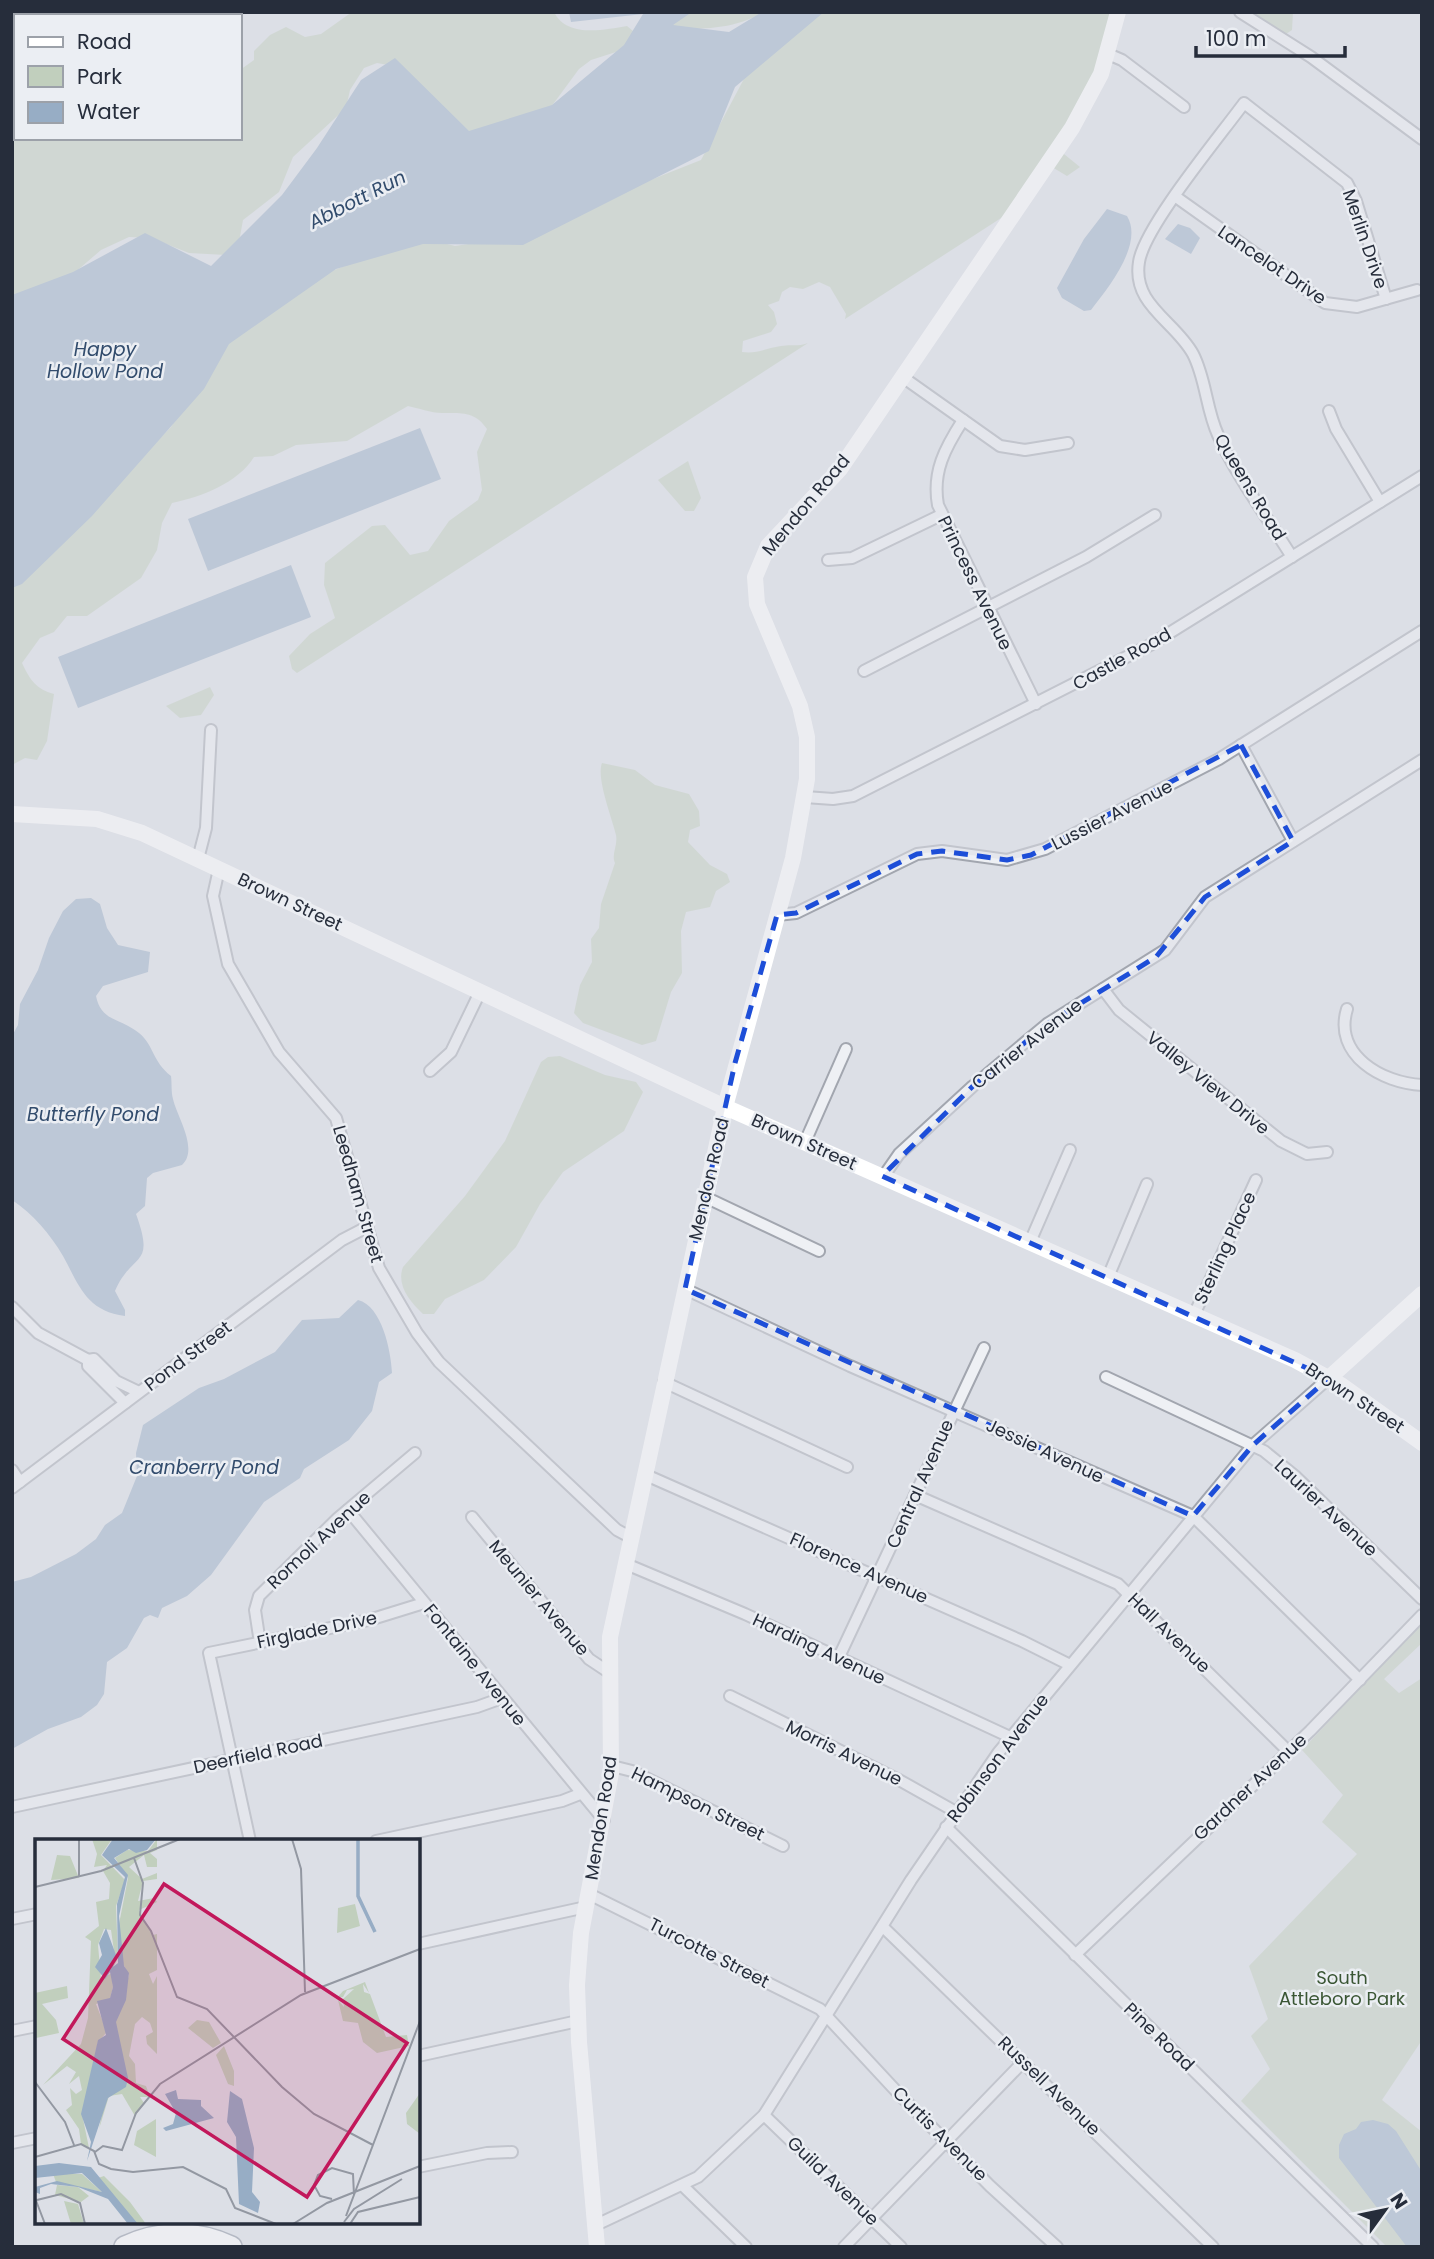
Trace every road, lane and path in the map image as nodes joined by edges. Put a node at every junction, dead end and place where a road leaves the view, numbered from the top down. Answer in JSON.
{"nodes":[{"id":1,"x":1118,"y":12,"type":"edge"},
{"id":2,"x":1240,"y":12,"type":"edge"},
{"id":3,"x":1108,"y":54,"type":"junction"},
{"id":4,"x":1184,"y":107,"type":"dead end"},
{"id":5,"x":1422,"y":139,"type":"edge"},
{"id":6,"x":1176,"y":197,"type":"junction"},
{"id":7,"x":1417,"y":290,"type":"dead end"},
{"id":8,"x":1386,"y":299,"type":"junction"},
{"id":9,"x":904,"y":377,"type":"junction"},
{"id":10,"x":1329,"y":411,"type":"dead end"},
{"id":11,"x":963,"y":420,"type":"junction"},
{"id":12,"x":1068,"y":443,"type":"dead end"},
{"id":13,"x":1422,"y":476,"type":"edge"},
{"id":14,"x":1380,"y":502,"type":"junction"},
{"id":15,"x":941,"y":515,"type":"junction"},
{"id":16,"x":1155,"y":515,"type":"dead end"},
{"id":17,"x":1292,"y":557,"type":"junction"},
{"id":18,"x":828,"y":560,"type":"dead end"},
{"id":19,"x":987,"y":608,"type":"junction"},
{"id":20,"x":1422,"y":631,"type":"edge"},
{"id":21,"x":864,"y":671,"type":"dead end"},
{"id":22,"x":1035,"y":704,"type":"junction"},
{"id":23,"x":211,"y":730,"type":"dead end"},
{"id":24,"x":1241,"y":745,"type":"junction"},
{"id":25,"x":1422,"y":760,"type":"edge"},
{"id":26,"x":805,"y":797,"type":"junction"},
{"id":27,"x":12,"y":814,"type":"edge"},
{"id":28,"x":1293,"y":841,"type":"junction"},
{"id":29,"x":198,"y":859,"type":"junction"},
{"id":30,"x":219,"y":869,"type":"junction"},
{"id":31,"x":777,"y":915,"type":"junction"},
{"id":32,"x":1102,"y":989,"type":"junction"},
{"id":33,"x":480,"y":992,"type":"junction"},
{"id":34,"x":1347,"y":1009,"type":"dead end"},
{"id":35,"x":846,"y":1049,"type":"dead end"},
{"id":36,"x":430,"y":1072,"type":"dead end"},
{"id":37,"x":1422,"y":1085,"type":"edge"},
{"id":38,"x":725,"y":1107,"type":"junction"},
{"id":39,"x":805,"y":1142,"type":"junction"},
{"id":40,"x":1070,"y":1150,"type":"dead end"},
{"id":41,"x":1327,"y":1152,"type":"dead end"},
{"id":42,"x":883,"y":1177,"type":"junction"},
{"id":43,"x":1256,"y":1180,"type":"dead end"},
{"id":44,"x":1147,"y":1184,"type":"dead end"},
{"id":45,"x":705,"y":1197,"type":"junction"},
{"id":46,"x":366,"y":1227,"type":"junction"},
{"id":47,"x":1030,"y":1242,"type":"junction"},
{"id":48,"x":819,"y":1251,"type":"dead end"},
{"id":49,"x":1108,"y":1277,"type":"junction"},
{"id":50,"x":685,"y":1289,"type":"junction"},
{"id":51,"x":1422,"y":1294,"type":"edge"},
{"id":52,"x":12,"y":1307,"type":"edge"},
{"id":53,"x":1194,"y":1315,"type":"junction"},
{"id":54,"x":984,"y":1348,"type":"dead end"},
{"id":55,"x":88,"y":1360,"type":"junction"},
{"id":56,"x":1106,"y":1377,"type":"dead end"},
{"id":57,"x":1329,"y":1378,"type":"junction"},
{"id":58,"x":664,"y":1382,"type":"junction"},
{"id":59,"x":139,"y":1392,"type":"junction"},
{"id":60,"x":125,"y":1403,"type":"junction"},
{"id":61,"x":953,"y":1409,"type":"junction"},
{"id":62,"x":1422,"y":1443,"type":"edge"},
{"id":63,"x":1253,"y":1446,"type":"junction"},
{"id":64,"x":415,"y":1453,"type":"dead end"},
{"id":65,"x":847,"y":1467,"type":"dead end"},
{"id":66,"x":12,"y":1470,"type":"edge"},
{"id":67,"x":646,"y":1475,"type":"junction"},
{"id":68,"x":16,"y":1485,"type":"edge"},
{"id":69,"x":915,"y":1495,"type":"junction"},
{"id":70,"x":348,"y":1510,"type":"junction"},
{"id":71,"x":1193,"y":1516,"type":"junction"},
{"id":72,"x":472,"y":1517,"type":"dead end"},
{"id":73,"x":632,"y":1538,"type":"junction"},
{"id":74,"x":626,"y":1564,"type":"junction"},
{"id":75,"x":878,"y":1577,"type":"junction"},
{"id":76,"x":1129,"y":1593,"type":"junction"},
{"id":77,"x":1422,"y":1599,"type":"edge"},
{"id":78,"x":424,"y":1603,"type":"junction"},
{"id":79,"x":1422,"y":1615,"type":"edge"},
{"id":80,"x":260,"y":1643,"type":"junction"},
{"id":81,"x":838,"y":1658,"type":"junction"},
{"id":82,"x":1070,"y":1665,"type":"junction"},
{"id":83,"x":610,"y":1673,"type":"junction"},
{"id":84,"x":1360,"y":1680,"type":"junction"},
{"id":85,"x":730,"y":1696,"type":"dead end"},
{"id":86,"x":502,"y":1698,"type":"junction"},
{"id":87,"x":1010,"y":1737,"type":"junction"},
{"id":88,"x":1288,"y":1751,"type":"junction"},
{"id":89,"x":232,"y":1760,"type":"junction"},
{"id":90,"x":612,"y":1766,"type":"junction"},
{"id":91,"x":580,"y":1794,"type":"junction"},
{"id":92,"x":12,"y":1807,"type":"edge"},
{"id":93,"x":956,"y":1812,"type":"junction"},
{"id":94,"x":604,"y":1820,"type":"junction"},
{"id":95,"x":946,"y":1827,"type":"junction"},
{"id":96,"x":250,"y":1839,"type":"edge"},
{"id":97,"x":385,"y":1839,"type":"edge"},
{"id":98,"x":783,"y":1846,"type":"dead end"},
{"id":99,"x":587,"y":1900,"type":"junction"},
{"id":100,"x":35,"y":1914,"type":"edge"},
{"id":101,"x":12,"y":1919,"type":"edge"},
{"id":102,"x":883,"y":1927,"type":"junction"},
{"id":103,"x":420,"y":1943,"type":"edge"},
{"id":104,"x":1075,"y":1955,"type":"junction"},
{"id":105,"x":827,"y":2017,"type":"junction"},
{"id":106,"x":578,"y":2021,"type":"junction"},
{"id":107,"x":35,"y":2026,"type":"edge"},
{"id":108,"x":12,"y":2031,"type":"edge"},
{"id":109,"x":420,"y":2056,"type":"edge"},
{"id":110,"x":1023,"y":2062,"type":"junction"},
{"id":111,"x":764,"y":2115,"type":"junction"},
{"id":112,"x":35,"y":2138,"type":"edge"},
{"id":113,"x":947,"y":2142,"type":"junction"},
{"id":114,"x":12,"y":2143,"type":"edge"},
{"id":115,"x":512,"y":2152,"type":"dead end"},
{"id":116,"x":420,"y":2167,"type":"edge"},
{"id":117,"x":683,"y":2186,"type":"junction"},
{"id":118,"x":872,"y":2219,"type":"junction"},
{"id":119,"x":596,"y":2225,"type":"junction"},
{"id":120,"x":125,"y":2247,"type":"edge"},
{"id":121,"x":230,"y":2247,"type":"edge"},
{"id":122,"x":597,"y":2247,"type":"edge"},
{"id":123,"x":746,"y":2247,"type":"edge"},
{"id":124,"x":844,"y":2247,"type":"edge"},
{"id":125,"x":901,"y":2247,"type":"edge"},
{"id":126,"x":1057,"y":2247,"type":"edge"},
{"id":127,"x":1213,"y":2247,"type":"edge"},
{"id":128,"x":1373,"y":2247,"type":"edge"}],
"edges":[{"from":1,"to":3,"type":"street","name":"Mendon Road"},
{"from":2,"to":5,"type":"street"},
{"from":3,"to":4,"type":"street"},
{"from":3,"to":9,"type":"street","name":"Mendon Road"},
{"from":6,"to":8,"type":"street","name":"Lancelot Drive"},
{"from":6,"to":8,"type":"street","name":"Merlin Drive"},
{"from":6,"to":17,"type":"street","name":"Queens Road"},
{"from":7,"to":8,"type":"street","name":"Lancelot Drive"},
{"from":9,"to":11,"type":"street"},
{"from":9,"to":26,"type":"street","name":"Mendon Road"},
{"from":10,"to":14,"type":"street"},
{"from":11,"to":12,"type":"street"},
{"from":11,"to":15,"type":"street","name":"Princess Avenue"},
{"from":13,"to":14,"type":"street","name":"Castle Road"},
{"from":14,"to":17,"type":"street","name":"Castle Road"},
{"from":15,"to":18,"type":"street"},
{"from":15,"to":19,"type":"street","name":"Princess Avenue"},
{"from":16,"to":19,"type":"street"},
{"from":17,"to":22,"type":"street","name":"Castle Road"},
{"from":19,"to":21,"type":"street"},
{"from":19,"to":22,"type":"street","name":"Princess Avenue"},
{"from":20,"to":24,"type":"street","name":"Lussier Avenue"},
{"from":22,"to":26,"type":"street","name":"Castle Road"},
{"from":23,"to":29,"type":"street"},
{"from":24,"to":28,"type":"street"},
{"from":24,"to":31,"type":"street","name":"Lussier Avenue"},
{"from":25,"to":28,"type":"street","name":"Carrier Avenue"},
{"from":26,"to":31,"type":"street","name":"Mendon Road"},
{"from":27,"to":29,"type":"street","name":"Brown Street"},
{"from":28,"to":32,"type":"street","name":"Carrier Avenue"},
{"from":29,"to":30,"type":"street","name":"Brown Street"},
{"from":30,"to":33,"type":"street","name":"Brown Street"},
{"from":30,"to":46,"type":"street","name":"Leedham Street"},
{"from":31,"to":38,"type":"street","name":"Mendon Road"},
{"from":32,"to":41,"type":"street","name":"Valley View Drive"},
{"from":32,"to":42,"type":"street","name":"Carrier Avenue"},
{"from":33,"to":36,"type":"street"},
{"from":33,"to":38,"type":"street","name":"Brown Street"},
{"from":34,"to":37,"type":"street"},
{"from":35,"to":39,"type":"street"},
{"from":38,"to":39,"type":"street","name":"Brown Street"},
{"from":38,"to":45,"type":"street","name":"Mendon Road"},
{"from":39,"to":42,"type":"street","name":"Brown Street"},
{"from":40,"to":47,"type":"street"},
{"from":42,"to":47,"type":"street","name":"Brown Street"},
{"from":43,"to":53,"type":"street","name":"Sterling Place"},
{"from":44,"to":49,"type":"street"},
{"from":45,"to":48,"type":"street"},
{"from":45,"to":50,"type":"street","name":"Mendon Road"},
{"from":46,"to":59,"type":"street","name":"Pond Street"},
{"from":46,"to":73,"type":"street","name":"Leedham Street"},
{"from":47,"to":49,"type":"street","name":"Brown Street"},
{"from":49,"to":53,"type":"street","name":"Brown Street"},
{"from":50,"to":58,"type":"street","name":"Mendon Road"},
{"from":50,"to":61,"type":"street","name":"Jessie Avenue"},
{"from":51,"to":57,"type":"street","name":"Robinson Avenue"},
{"from":52,"to":55,"type":"street"},
{"from":53,"to":57,"type":"street","name":"Brown Street"},
{"from":54,"to":61,"type":"street","name":"Central Avenue"},
{"from":55,"to":59,"type":"street"},
{"from":55,"to":60,"type":"street"},
{"from":56,"to":63,"type":"street","name":"Laurier Avenue"},
{"from":57,"to":62,"type":"street","name":"Brown Street"},
{"from":57,"to":63,"type":"street","name":"Robinson Avenue"},
{"from":58,"to":65,"type":"street"},
{"from":58,"to":67,"type":"street","name":"Mendon Road"},
{"from":59,"to":60,"type":"street","name":"Pond Street"},
{"from":60,"to":68,"type":"street","name":"Pond Street"},
{"from":61,"to":69,"type":"street","name":"Central Avenue"},
{"from":61,"to":71,"type":"street","name":"Jessie Avenue"},
{"from":63,"to":71,"type":"street","name":"Robinson Avenue"},
{"from":63,"to":77,"type":"street","name":"Laurier Avenue"},
{"from":64,"to":70,"type":"street","name":"Romoli Avenue"},
{"from":66,"to":68,"type":"street"},
{"from":67,"to":73,"type":"street","name":"Mendon Road"},
{"from":67,"to":75,"type":"street","name":"Florence Avenue"},
{"from":69,"to":75,"type":"street","name":"Central Avenue"},
{"from":69,"to":76,"type":"street","name":"Hall Avenue"},
{"from":70,"to":78,"type":"street","name":"Fontaine Avenue"},
{"from":70,"to":80,"type":"street","name":"Romoli Avenue"},
{"from":71,"to":76,"type":"street","name":"Robinson Avenue"},
{"from":71,"to":84,"type":"street","name":"Jessie Avenue"},
{"from":72,"to":83,"type":"street","name":"Meunier Avenue"},
{"from":73,"to":74,"type":"street","name":"Mendon Road"},
{"from":74,"to":81,"type":"street","name":"Harding Avenue"},
{"from":74,"to":83,"type":"street","name":"Mendon Road"},
{"from":75,"to":81,"type":"street","name":"Central Avenue"},
{"from":75,"to":82,"type":"street","name":"Florence Avenue"},
{"from":76,"to":82,"type":"street","name":"Robinson Avenue"},
{"from":76,"to":88,"type":"street","name":"Hall Avenue"},
{"from":78,"to":80,"type":"street","name":"Firglade Drive"},
{"from":78,"to":86,"type":"street","name":"Fontaine Avenue"},
{"from":79,"to":84,"type":"street","name":"Gardner Avenue"},
{"from":80,"to":89,"type":"street","name":"Firglade Drive"},
{"from":81,"to":87,"type":"street","name":"Harding Avenue"},
{"from":82,"to":87,"type":"street","name":"Robinson Avenue"},
{"from":83,"to":90,"type":"street","name":"Mendon Road"},
{"from":84,"to":88,"type":"street","name":"Gardner Avenue"},
{"from":85,"to":93,"type":"street","name":"Morris Avenue"},
{"from":86,"to":89,"type":"street","name":"Deerfield Road"},
{"from":86,"to":91,"type":"street","name":"Fontaine Avenue"},
{"from":87,"to":93,"type":"street","name":"Robinson Avenue"},
{"from":88,"to":104,"type":"street","name":"Gardner Avenue"},
{"from":89,"to":92,"type":"street","name":"Deerfield Road"},
{"from":89,"to":96,"type":"street"},
{"from":90,"to":94,"type":"street","name":"Mendon Road"},
{"from":90,"to":98,"type":"street","name":"Hampson Street"},
{"from":91,"to":94,"type":"street","name":"Fontaine Avenue"},
{"from":91,"to":97,"type":"street"},
{"from":93,"to":95,"type":"street","name":"Robinson Avenue"},
{"from":94,"to":99,"type":"street","name":"Mendon Road"},
{"from":95,"to":102,"type":"street","name":"Robinson Avenue"},
{"from":95,"to":104,"type":"street","name":"Pine Road"},
{"from":99,"to":103,"type":"street"},
{"from":99,"to":105,"type":"street","name":"Turcotte Street"},
{"from":99,"to":106,"type":"street","name":"Mendon Road"},
{"from":100,"to":101,"type":"street"},
{"from":102,"to":105,"type":"street","name":"Robinson Avenue"},
{"from":102,"to":110,"type":"street","name":"Russell Avenue"},
{"from":104,"to":128,"type":"street","name":"Pine Road"},
{"from":105,"to":111,"type":"street","name":"Robinson Avenue"},
{"from":105,"to":113,"type":"street","name":"Curtis Avenue"},
{"from":106,"to":109,"type":"street"},
{"from":106,"to":119,"type":"street","name":"Mendon Road"},
{"from":107,"to":108,"type":"street"},
{"from":110,"to":113,"type":"street"},
{"from":110,"to":127,"type":"street","name":"Russell Avenue"},
{"from":111,"to":117,"type":"street","name":"Robinson Avenue"},
{"from":111,"to":118,"type":"street","name":"Guild Avenue"},
{"from":112,"to":114,"type":"street"},
{"from":113,"to":118,"type":"street"},
{"from":113,"to":126,"type":"street","name":"Curtis Avenue"},
{"from":115,"to":116,"type":"street"},
{"from":117,"to":119,"type":"street","name":"Robinson Avenue"},
{"from":117,"to":123,"type":"street"},
{"from":118,"to":124,"type":"street"},
{"from":118,"to":125,"type":"street","name":"Guild Avenue"},
{"from":119,"to":122,"type":"street","name":"Mendon Road"},
{"from":120,"to":121,"type":"highway"}]}
